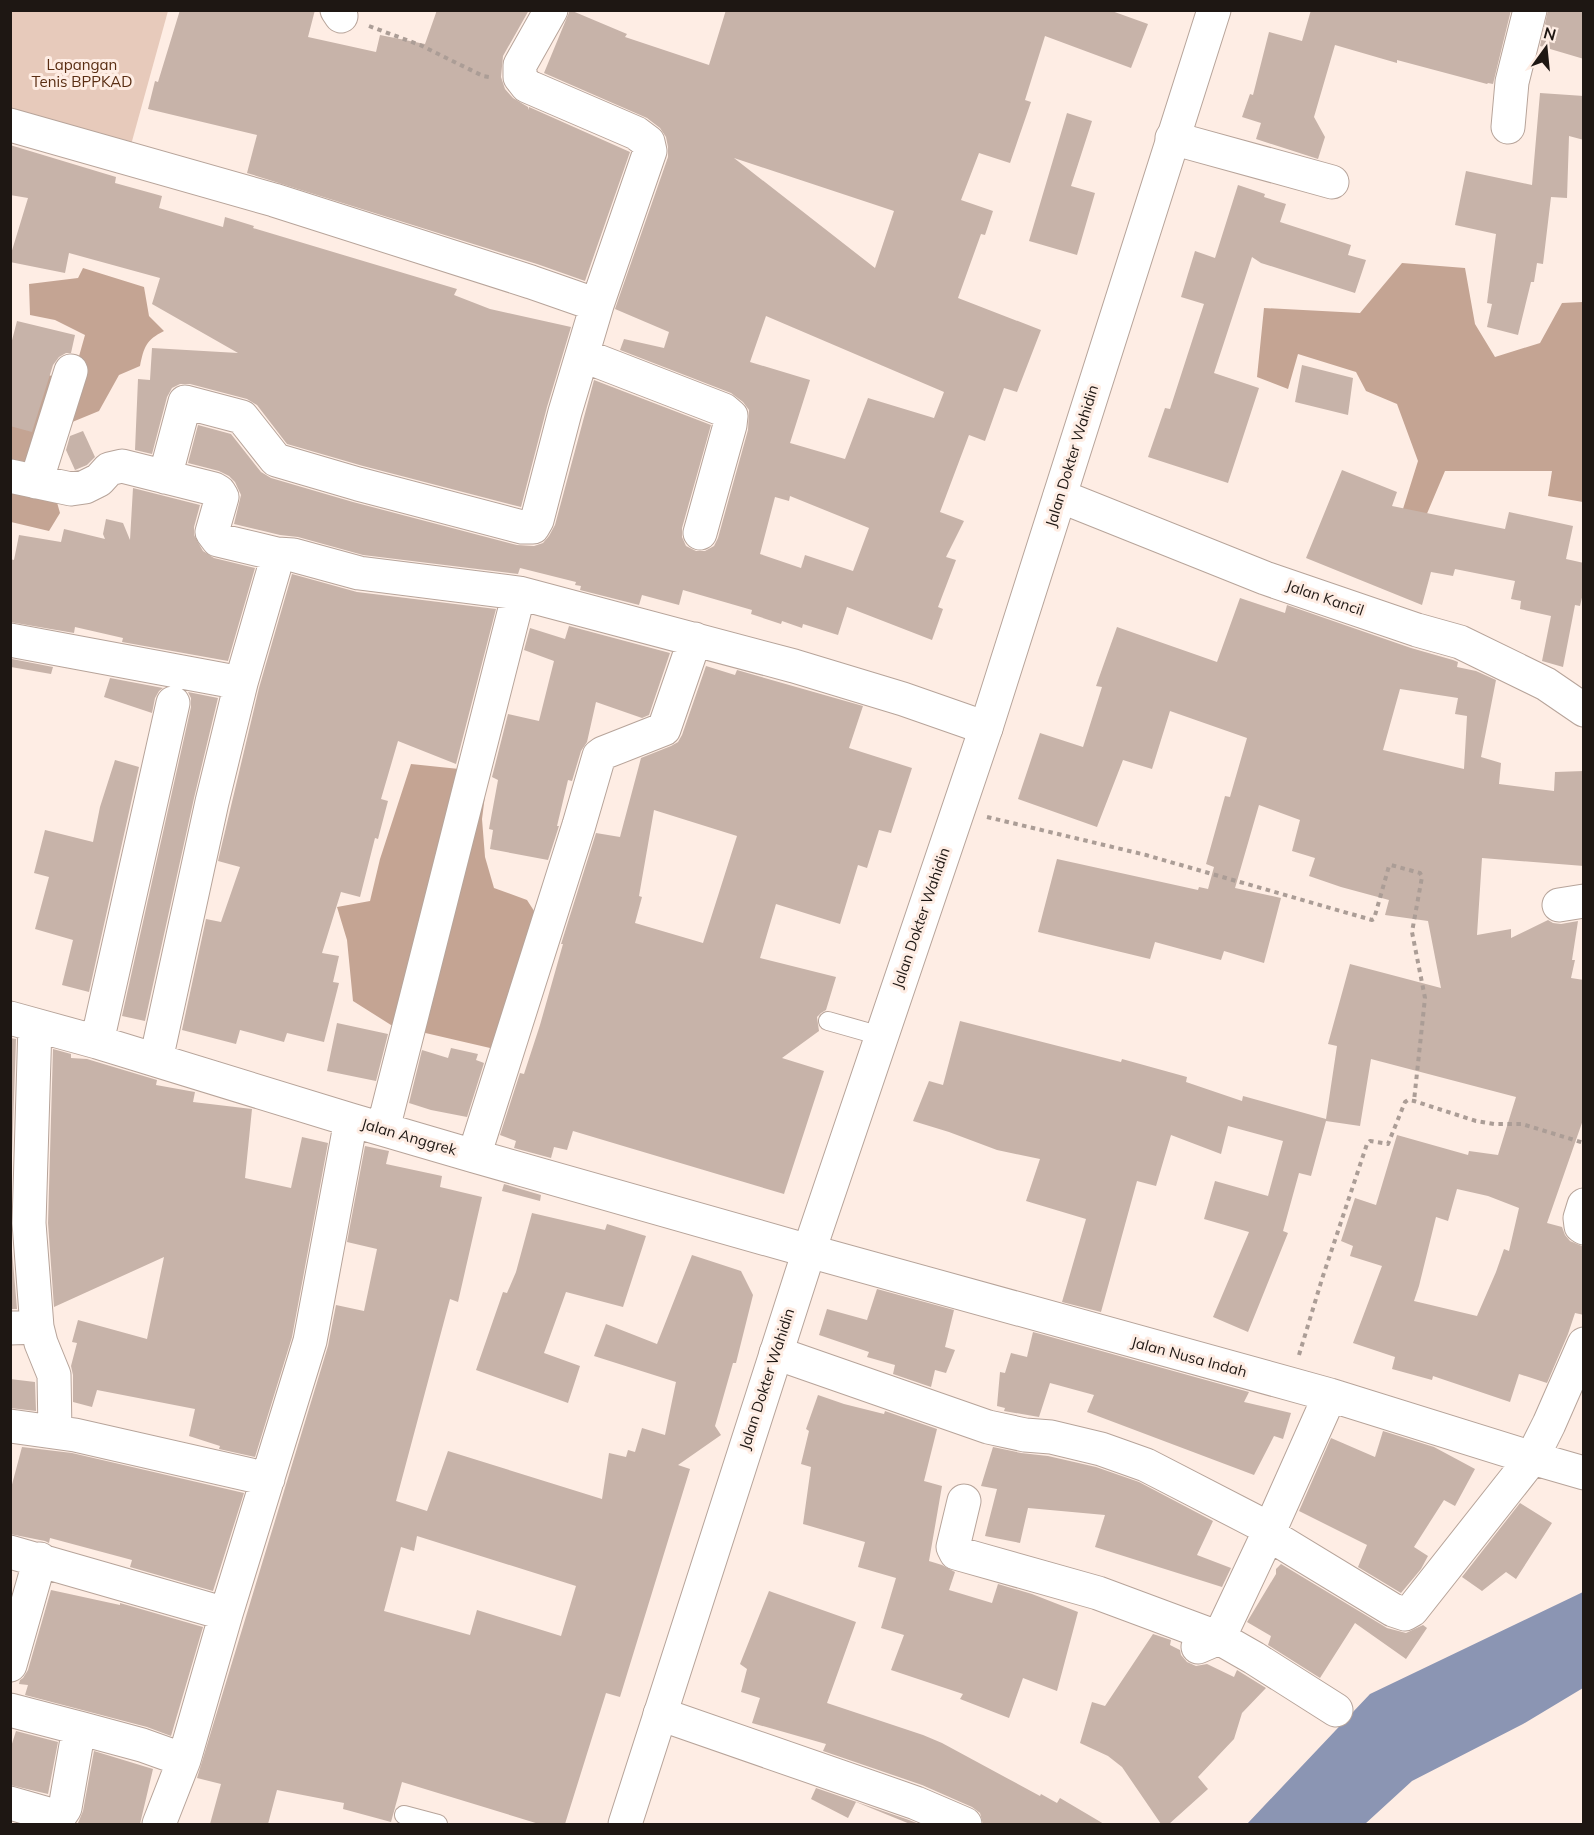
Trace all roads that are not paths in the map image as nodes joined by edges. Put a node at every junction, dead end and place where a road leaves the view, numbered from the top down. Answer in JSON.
{"nodes":[{"id":1,"x":552,"y":10,"type":"edge"},
{"id":2,"x":1214,"y":10,"type":"edge"},
{"id":3,"x":1530,"y":10,"type":"edge"},
{"id":4,"x":10,"y":125,"type":"edge"},
{"id":5,"x":1508,"y":128,"type":"dead end"},
{"id":6,"x":1172,"y":138,"type":"junction"},
{"id":7,"x":1332,"y":182,"type":"dead end"},
{"id":8,"x":597,"y":305,"type":"junction"},
{"id":9,"x":582,"y":355,"type":"junction"},
{"id":10,"x":71,"y":371,"type":"dead end"},
{"id":11,"x":165,"y":477,"type":"junction"},
{"id":12,"x":23,"y":479,"type":"edge"},
{"id":13,"x":1060,"y":496,"type":"junction"},
{"id":14,"x":700,"y":533,"type":"dead end"},
{"id":15,"x":277,"y":554,"type":"junction"},
{"id":16,"x":519,"y":593,"type":"junction"},
{"id":17,"x":695,"y":639,"type":"junction"},
{"id":18,"x":10,"y":640,"type":"edge"},
{"id":19,"x":241,"y":683,"type":"junction"},
{"id":20,"x":173,"y":703,"type":"dead end"},
{"id":21,"x":1584,"y":710,"type":"edge"},
{"id":22,"x":986,"y":728,"type":"junction"},
{"id":23,"x":828,"y":1021,"type":"dead end"},
{"id":24,"x":22,"y":1022,"type":"edge"},
{"id":25,"x":881,"y":1036,"type":"junction"},
{"id":26,"x":97,"y":1042,"type":"junction"},
{"id":27,"x":156,"y":1060,"type":"junction"},
{"id":28,"x":351,"y":1120,"type":"junction"},
{"id":29,"x":383,"y":1129,"type":"junction"},
{"id":30,"x":474,"y":1156,"type":"junction"},
{"id":31,"x":1584,"y":1205,"type":"edge"},
{"id":32,"x":1584,"y":1228,"type":"edge"},
{"id":33,"x":809,"y":1251,"type":"junction"},
{"id":34,"x":24,"y":1327,"type":"edge"},
{"id":35,"x":1584,"y":1344,"type":"edge"},
{"id":36,"x":776,"y":1353,"type":"junction"},
{"id":37,"x":1330,"y":1395,"type":"junction"},
{"id":38,"x":10,"y":1426,"type":"edge"},
{"id":39,"x":55,"y":1432,"type":"junction"},
{"id":40,"x":1532,"y":1458,"type":"junction"},
{"id":41,"x":1584,"y":1473,"type":"edge"},
{"id":42,"x":268,"y":1479,"type":"junction"},
{"id":43,"x":964,"y":1501,"type":"dead end"},
{"id":44,"x":1269,"y":1532,"type":"junction"},
{"id":45,"x":25,"y":1556,"type":"edge"},
{"id":46,"x":226,"y":1614,"type":"junction"},
{"id":47,"x":1205,"y":1644,"type":"junction"},
{"id":48,"x":10,"y":1665,"type":"edge"},
{"id":49,"x":10,"y":1710,"type":"edge"},
{"id":50,"x":1336,"y":1710,"type":"dead end"},
{"id":51,"x":660,"y":1714,"type":"junction"},
{"id":52,"x":79,"y":1728,"type":"junction"},
{"id":53,"x":184,"y":1760,"type":"junction"},
{"id":54,"x":10,"y":1803,"type":"edge"},
{"id":55,"x":404,"y":1815,"type":"dead end"},
{"id":56,"x":159,"y":1824,"type":"edge"},
{"id":57,"x":438,"y":1824,"type":"edge"},
{"id":58,"x":625,"y":1824,"type":"edge"},
{"id":59,"x":964,"y":1824,"type":"edge"}],
"edges":[{"from":1,"to":8,"type":"street"},
{"from":2,"to":6,"type":"street","name":"Jalan Dokter Wahidin"},
{"from":3,"to":5,"type":"street"},
{"from":4,"to":8,"type":"street"},
{"from":6,"to":7,"type":"street"},
{"from":6,"to":13,"type":"street","name":"Jalan Dokter Wahidin"},
{"from":8,"to":9,"type":"street"},
{"from":9,"to":11,"type":"street"},
{"from":9,"to":14,"type":"street"},
{"from":10,"to":12,"type":"street"},
{"from":11,"to":12,"type":"street"},
{"from":11,"to":15,"type":"street"},
{"from":13,"to":21,"type":"street","name":"Jalan Kancil"},
{"from":13,"to":22,"type":"street","name":"Jalan Dokter Wahidin"},
{"from":15,"to":16,"type":"street"},
{"from":15,"to":19,"type":"street"},
{"from":16,"to":17,"type":"street"},
{"from":16,"to":29,"type":"street"},
{"from":17,"to":22,"type":"street"},
{"from":17,"to":30,"type":"street"},
{"from":18,"to":19,"type":"street"},
{"from":19,"to":27,"type":"street"},
{"from":20,"to":26,"type":"street"},
{"from":22,"to":25,"type":"street","name":"Jalan Dokter Wahidin"},
{"from":23,"to":25,"type":"lane"},
{"from":24,"to":26,"type":"street","name":"Jalan Anggrek"},
{"from":24,"to":34,"type":"street"},
{"from":25,"to":33,"type":"street","name":"Jalan Dokter Wahidin"},
{"from":26,"to":27,"type":"street","name":"Jalan Anggrek"},
{"from":27,"to":28,"type":"street","name":"Jalan Anggrek"},
{"from":28,"to":29,"type":"street","name":"Jalan Anggrek"},
{"from":28,"to":42,"type":"street"},
{"from":29,"to":30,"type":"street","name":"Jalan Anggrek"},
{"from":30,"to":33,"type":"street","name":"Jalan Anggrek"},
{"from":31,"to":32,"type":"street"},
{"from":33,"to":36,"type":"street","name":"Jalan Dokter Wahidin"},
{"from":33,"to":37,"type":"street","name":"Jalan Nusa Indah"},
{"from":34,"to":39,"type":"street"},
{"from":35,"to":40,"type":"street"},
{"from":36,"to":44,"type":"street"},
{"from":36,"to":51,"type":"street","name":"Jalan Dokter Wahidin"},
{"from":37,"to":40,"type":"street","name":"Jalan Nusa Indah"},
{"from":37,"to":44,"type":"street"},
{"from":38,"to":39,"type":"street"},
{"from":39,"to":42,"type":"street"},
{"from":40,"to":41,"type":"street","name":"Jalan Nusa Indah"},
{"from":40,"to":44,"type":"street"},
{"from":42,"to":46,"type":"street"},
{"from":43,"to":47,"type":"street"},
{"from":44,"to":47,"type":"street"},
{"from":45,"to":46,"type":"street"},
{"from":45,"to":48,"type":"street"},
{"from":46,"to":53,"type":"street"},
{"from":47,"to":50,"type":"street"},
{"from":49,"to":52,"type":"street"},
{"from":51,"to":58,"type":"street","name":"Jalan Dokter Wahidin"},
{"from":51,"to":59,"type":"street"},
{"from":52,"to":53,"type":"street"},
{"from":52,"to":54,"type":"street"},
{"from":53,"to":56,"type":"street"},
{"from":55,"to":57,"type":"lane"}]}
